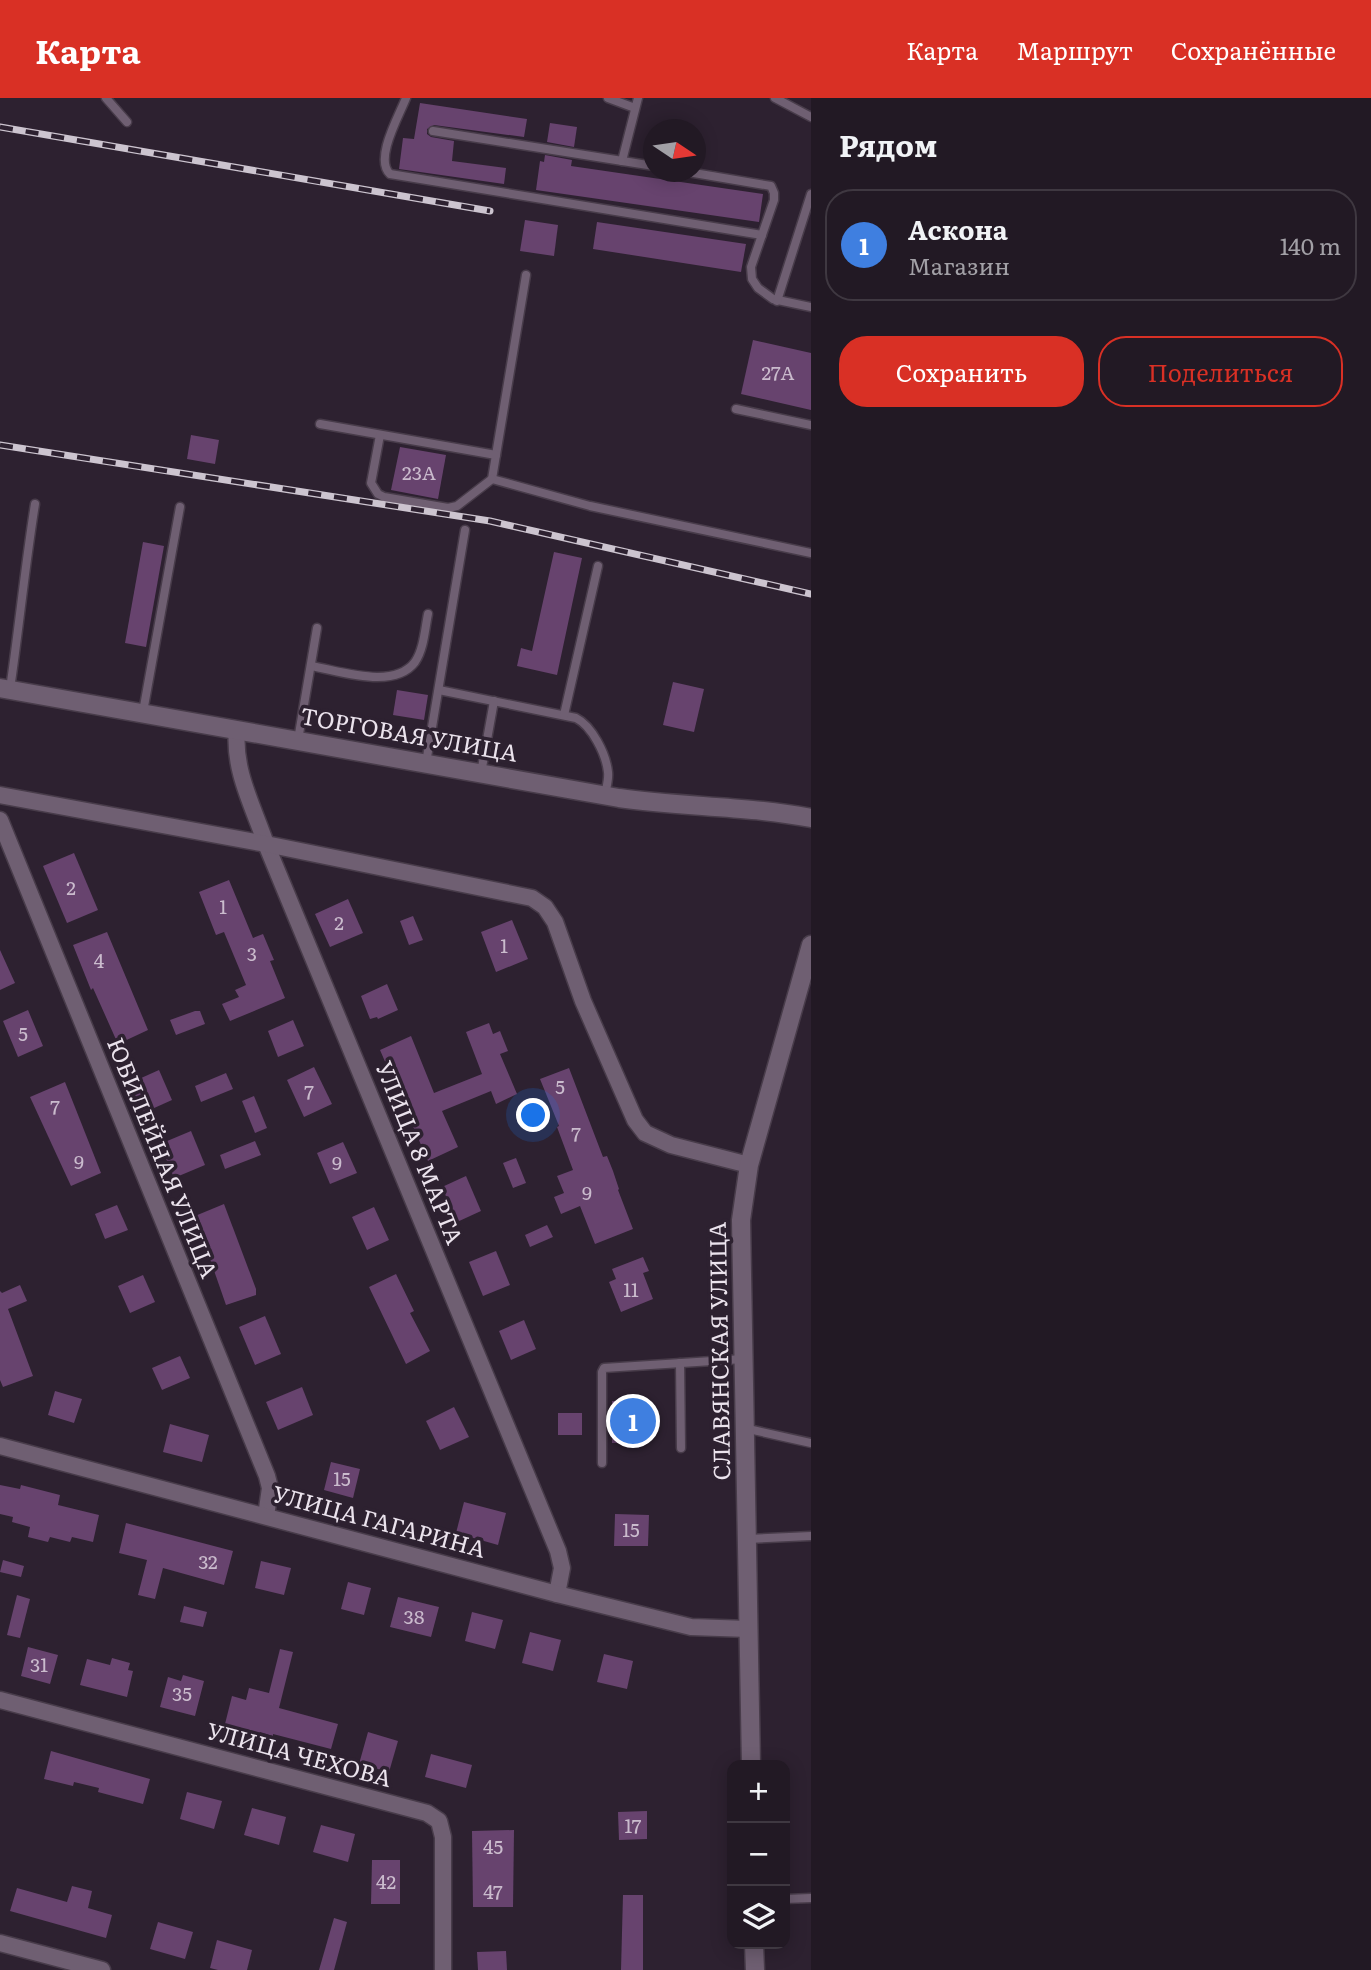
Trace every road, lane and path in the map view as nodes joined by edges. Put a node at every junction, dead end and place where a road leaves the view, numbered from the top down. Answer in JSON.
{"nodes":[{"id":1,"x":106,"y":98,"type":"edge"},
{"id":2,"x":407,"y":98,"type":"edge"},
{"id":3,"x":608,"y":98,"type":"edge"},
{"id":4,"x":638,"y":98,"type":"edge"},
{"id":5,"x":775,"y":98,"type":"edge"},
{"id":6,"x":635,"y":108,"type":"junction"},
{"id":7,"x":811,"y":117,"type":"edge"},
{"id":8,"x":127,"y":122,"type":"dead end"},
{"id":9,"x":433,"y":131,"type":"dead end"},
{"id":10,"x":622,"y":161,"type":"junction"},
{"id":11,"x":643,"y":164,"type":"edge"},
{"id":12,"x":706,"y":175,"type":"edge"},
{"id":13,"x":811,"y":194,"type":"edge"},
{"id":14,"x":762,"y":235,"type":"junction"},
{"id":15,"x":526,"y":275,"type":"dead end"},
{"id":16,"x":777,"y":301,"type":"junction"},
{"id":17,"x":811,"y":307,"type":"edge"},
{"id":18,"x":736,"y":409,"type":"dead end"},
{"id":19,"x":320,"y":424,"type":"dead end"},
{"id":20,"x":811,"y":425,"type":"edge"},
{"id":21,"x":380,"y":435,"type":"junction"},
{"id":22,"x":496,"y":455,"type":"junction"},
{"id":23,"x":492,"y":479,"type":"junction"},
{"id":24,"x":35,"y":504,"type":"dead end"},
{"id":25,"x":180,"y":507,"type":"dead end"},
{"id":26,"x":466,"y":530,"type":"dead end"},
{"id":27,"x":811,"y":553,"type":"edge"},
{"id":28,"x":598,"y":566,"type":"dead end"},
{"id":29,"x":428,"y":614,"type":"dead end"},
{"id":30,"x":317,"y":628,"type":"dead end"},
{"id":31,"x":311,"y":666,"type":"junction"},
{"id":32,"x":5,"y":689,"type":"edge"},
{"id":33,"x":439,"y":690,"type":"junction"},
{"id":34,"x":494,"y":701,"type":"junction"},
{"id":35,"x":143,"y":712,"type":"junction"},
{"id":36,"x":564,"y":715,"type":"junction"},
{"id":37,"x":237,"y":730,"type":"junction"},
{"id":38,"x":298,"y":740,"type":"junction"},
{"id":39,"x":426,"y":763,"type":"junction"},
{"id":40,"x":481,"y":773,"type":"junction"},
{"id":41,"x":0,"y":794,"type":"edge"},
{"id":42,"x":605,"y":795,"type":"junction"},
{"id":43,"x":811,"y":818,"type":"edge"},
{"id":44,"x":0,"y":820,"type":"edge"},
{"id":45,"x":267,"y":844,"type":"junction"},
{"id":46,"x":811,"y":945,"type":"edge"},
{"id":47,"x":749,"y":1165,"type":"junction"},
{"id":48,"x":743,"y":1359,"type":"junction"},
{"id":49,"x":680,"y":1363,"type":"junction"},
{"id":50,"x":744,"y":1428,"type":"junction"},
{"id":51,"x":811,"y":1443,"type":"edge"},
{"id":52,"x":0,"y":1446,"type":"edge"},
{"id":53,"x":681,"y":1448,"type":"dead end"},
{"id":54,"x":602,"y":1464,"type":"dead end"},
{"id":55,"x":266,"y":1516,"type":"junction"},
{"id":56,"x":811,"y":1535,"type":"edge"},
{"id":57,"x":747,"y":1539,"type":"junction"},
{"id":58,"x":557,"y":1594,"type":"junction"},
{"id":59,"x":748,"y":1629,"type":"junction"},
{"id":60,"x":0,"y":1700,"type":"edge"},
{"id":61,"x":751,"y":1760,"type":"edge"},
{"id":62,"x":811,"y":1898,"type":"edge"},
{"id":63,"x":790,"y":1899,"type":"edge"},
{"id":64,"x":0,"y":1943,"type":"edge"},
{"id":65,"x":754,"y":1949,"type":"edge"},
{"id":66,"x":102,"y":1970,"type":"edge"},
{"id":67,"x":443,"y":1970,"type":"edge"},
{"id":68,"x":755,"y":1970,"type":"edge"}],
"edges":[{"from":1,"to":8,"type":"lane"},
{"from":2,"to":14,"type":"lane"},
{"from":3,"to":6,"type":"lane"},
{"from":4,"to":6,"type":"lane"},
{"from":5,"to":7,"type":"lane"},
{"from":6,"to":10,"type":"lane"},
{"from":9,"to":10,"type":"lane"},
{"from":10,"to":11,"type":"lane"},
{"from":12,"to":14,"type":"lane"},
{"from":13,"to":16,"type":"lane"},
{"from":14,"to":16,"type":"lane"},
{"from":15,"to":22,"type":"lane"},
{"from":16,"to":17,"type":"lane"},
{"from":18,"to":20,"type":"lane"},
{"from":19,"to":21,"type":"lane"},
{"from":21,"to":22,"type":"lane"},
{"from":21,"to":23,"type":"lane"},
{"from":22,"to":23,"type":"lane"},
{"from":23,"to":27,"type":"lane"},
{"from":24,"to":32,"type":"lane"},
{"from":25,"to":35,"type":"lane"},
{"from":26,"to":33,"type":"lane"},
{"from":28,"to":36,"type":"lane"},
{"from":29,"to":31,"type":"lane"},
{"from":30,"to":31,"type":"lane"},
{"from":31,"to":38,"type":"lane"},
{"from":32,"to":35,"type":"street","name":"ТОРГОВАЯ УЛИЦА"},
{"from":33,"to":34,"type":"lane"},
{"from":33,"to":39,"type":"lane"},
{"from":34,"to":36,"type":"lane"},
{"from":34,"to":40,"type":"lane"},
{"from":35,"to":37,"type":"street","name":"ТОРГОВАЯ УЛИЦА"},
{"from":36,"to":42,"type":"lane"},
{"from":37,"to":38,"type":"street","name":"ТОРГОВАЯ УЛИЦА"},
{"from":37,"to":45,"type":"street","name":"УЛИЦА 8 МАРТА"},
{"from":38,"to":39,"type":"street","name":"ТОРГОВАЯ УЛИЦА"},
{"from":39,"to":40,"type":"street","name":"ТОРГОВАЯ УЛИЦА"},
{"from":40,"to":42,"type":"street","name":"ТОРГОВАЯ УЛИЦА"},
{"from":41,"to":45,"type":"street"},
{"from":42,"to":43,"type":"street","name":"ТОРГОВАЯ УЛИЦА"},
{"from":44,"to":55,"type":"street","name":"ЮБИЛЕЙНАЯ УЛИЦА"},
{"from":45,"to":47,"type":"street"},
{"from":45,"to":58,"type":"street","name":"УЛИЦА 8 МАРТА"},
{"from":46,"to":47,"type":"street","name":"СЛАВЯНСКАЯ УЛИЦА"},
{"from":47,"to":48,"type":"street","name":"СЛАВЯНСКАЯ УЛИЦА"},
{"from":48,"to":49,"type":"lane"},
{"from":48,"to":50,"type":"street","name":"СЛАВЯНСКАЯ УЛИЦА"},
{"from":49,"to":53,"type":"lane"},
{"from":49,"to":54,"type":"lane"},
{"from":50,"to":51,"type":"lane"},
{"from":50,"to":57,"type":"street","name":"СЛАВЯНСКАЯ УЛИЦА"},
{"from":52,"to":55,"type":"street","name":"УЛИЦА ГАГАРИНА"},
{"from":55,"to":58,"type":"street","name":"УЛИЦА ГАГАРИНА"},
{"from":56,"to":57,"type":"lane"},
{"from":57,"to":59,"type":"street","name":"СЛАВЯНСКАЯ УЛИЦА"},
{"from":58,"to":59,"type":"street","name":"УЛИЦА ГАГАРИНА"},
{"from":59,"to":61,"type":"street","name":"СЛАВЯНСКАЯ УЛИЦА"},
{"from":60,"to":67,"type":"street","name":"УЛИЦА ЧЕХОВА"},
{"from":62,"to":63,"type":"lane"},
{"from":64,"to":66,"type":"street"},
{"from":65,"to":68,"type":"street"}]}
